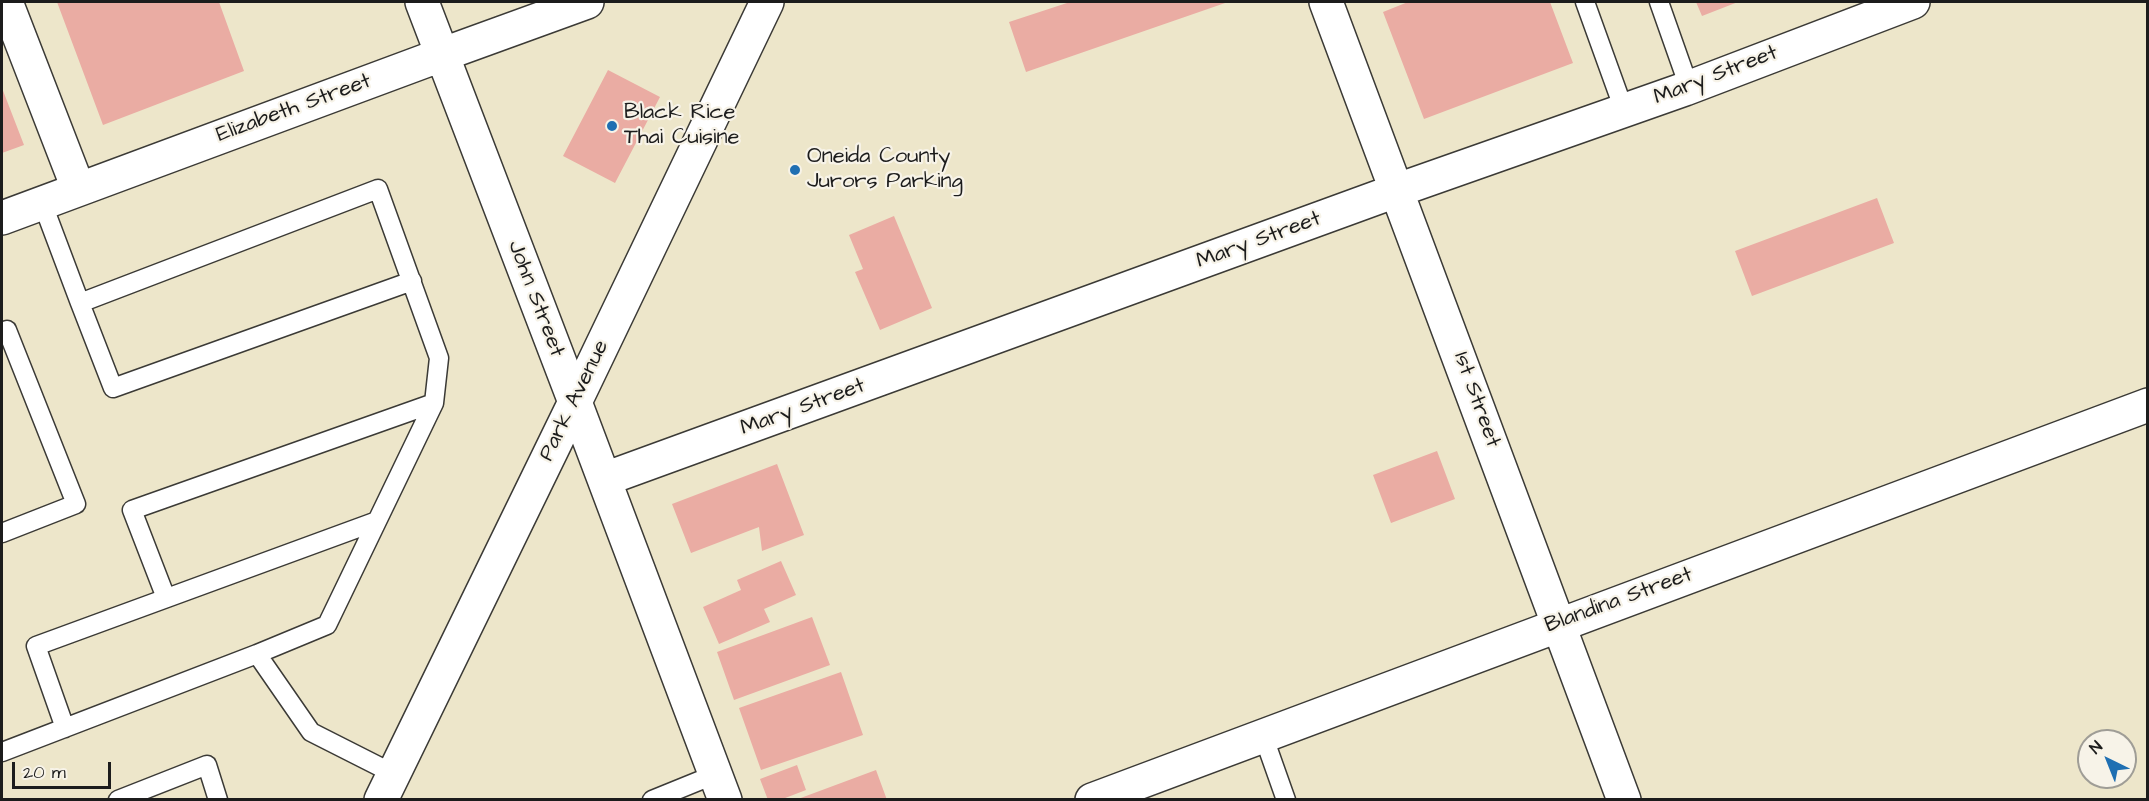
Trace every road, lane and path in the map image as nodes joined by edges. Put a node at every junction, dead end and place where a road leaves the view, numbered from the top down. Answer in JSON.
{"nodes":[{"id":1,"x":6,"y":2,"type":"edge"},
{"id":2,"x":422,"y":2,"type":"edge"},
{"id":3,"x":587,"y":2,"type":"edge"},
{"id":4,"x":766,"y":2,"type":"edge"},
{"id":5,"x":1326,"y":2,"type":"edge"},
{"id":6,"x":1585,"y":2,"type":"edge"},
{"id":7,"x":1659,"y":2,"type":"edge"},
{"id":8,"x":1913,"y":2,"type":"edge"},
{"id":9,"x":441,"y":55,"type":"junction"},
{"id":10,"x":1689,"y":87,"type":"junction"},
{"id":11,"x":1624,"y":110,"type":"junction"},
{"id":12,"x":78,"y":188,"type":"junction"},
{"id":13,"x":1398,"y":190,"type":"junction"},
{"id":14,"x":42,"y":202,"type":"junction"},
{"id":15,"x":2,"y":218,"type":"edge"},
{"id":16,"x":412,"y":281,"type":"junction"},
{"id":17,"x":80,"y":303,"type":"junction"},
{"id":18,"x":2,"y":332,"type":"edge"},
{"id":19,"x":575,"y":402,"type":"junction"},
{"id":20,"x":434,"y":403,"type":"junction"},
{"id":21,"x":2148,"y":405,"type":"edge"},
{"id":22,"x":605,"y":479,"type":"junction"},
{"id":23,"x":377,"y":521,"type":"junction"},
{"id":24,"x":2,"y":533,"type":"edge"},
{"id":25,"x":166,"y":598,"type":"junction"},
{"id":26,"x":1560,"y":624,"type":"junction"},
{"id":27,"x":257,"y":654,"type":"junction"},
{"id":28,"x":65,"y":728,"type":"junction"},
{"id":29,"x":1263,"y":735,"type":"junction"},
{"id":30,"x":2,"y":752,"type":"edge"},
{"id":31,"x":388,"y":787,"type":"edge"},
{"id":32,"x":722,"y":793,"type":"edge"},
{"id":33,"x":118,"y":800,"type":"edge"},
{"id":34,"x":218,"y":800,"type":"edge"},
{"id":35,"x":652,"y":800,"type":"edge"},
{"id":36,"x":1092,"y":800,"type":"edge"},
{"id":37,"x":1286,"y":800,"type":"edge"},
{"id":38,"x":1624,"y":800,"type":"edge"}],
"edges":[{"from":1,"to":12,"type":"street"},
{"from":2,"to":9,"type":"street","name":"John Street"},
{"from":3,"to":9,"type":"street","name":"Elizabeth Street"},
{"from":4,"to":19,"type":"street","name":"Park Avenue"},
{"from":5,"to":13,"type":"street","name":"1st Street"},
{"from":6,"to":11,"type":"lane"},
{"from":7,"to":10,"type":"lane"},
{"from":8,"to":10,"type":"street","name":"Mary Street"},
{"from":9,"to":12,"type":"street","name":"Elizabeth Street"},
{"from":9,"to":19,"type":"street","name":"John Street"},
{"from":10,"to":11,"type":"street","name":"Mary Street"},
{"from":11,"to":13,"type":"street","name":"Mary Street"},
{"from":12,"to":14,"type":"street","name":"Elizabeth Street"},
{"from":13,"to":22,"type":"street","name":"Mary Street"},
{"from":13,"to":26,"type":"street","name":"1st Street"},
{"from":14,"to":15,"type":"street","name":"Elizabeth Street"},
{"from":14,"to":17,"type":"lane"},
{"from":16,"to":17,"type":"lane"},
{"from":16,"to":17,"type":"lane"},
{"from":16,"to":20,"type":"lane"},
{"from":18,"to":24,"type":"lane"},
{"from":19,"to":22,"type":"street","name":"John Street"},
{"from":19,"to":31,"type":"street","name":"Park Avenue"},
{"from":20,"to":23,"type":"lane"},
{"from":20,"to":25,"type":"lane"},
{"from":21,"to":26,"type":"street","name":"Blandina Street"},
{"from":22,"to":32,"type":"street","name":"John Street"},
{"from":23,"to":25,"type":"lane"},
{"from":23,"to":27,"type":"lane"},
{"from":25,"to":28,"type":"lane"},
{"from":26,"to":29,"type":"street","name":"Blandina Street"},
{"from":26,"to":38,"type":"street","name":"1st Street"},
{"from":27,"to":28,"type":"lane"},
{"from":27,"to":31,"type":"lane"},
{"from":28,"to":30,"type":"lane"},
{"from":29,"to":36,"type":"street","name":"Blandina Street"},
{"from":29,"to":37,"type":"lane"},
{"from":32,"to":35,"type":"lane"},
{"from":33,"to":34,"type":"lane"}]}
